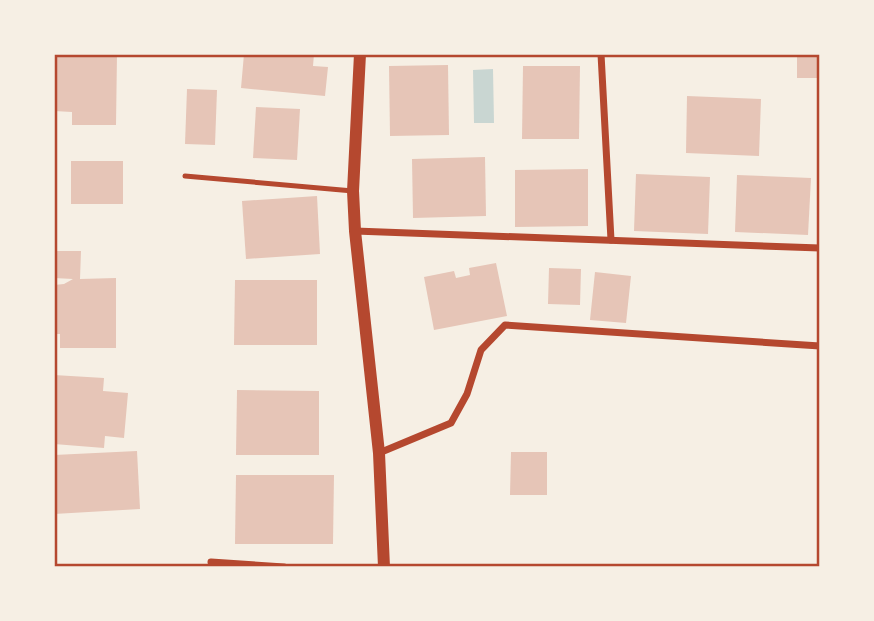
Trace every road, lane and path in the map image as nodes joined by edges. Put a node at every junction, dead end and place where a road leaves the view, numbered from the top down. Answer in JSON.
{"nodes":[{"id":1,"x":360,"y":54,"type":"edge"},
{"id":2,"x":601,"y":54,"type":"edge"},
{"id":3,"x":186,"y":176,"type":"dead end"},
{"id":4,"x":353,"y":191,"type":"junction"},
{"id":5,"x":355,"y":231,"type":"junction"},
{"id":6,"x":611,"y":240,"type":"junction"},
{"id":7,"x":820,"y":248,"type":"edge"},
{"id":8,"x":820,"y":346,"type":"edge"},
{"id":9,"x":379,"y":453,"type":"junction"},
{"id":10,"x":211,"y":562,"type":"dead end"},
{"id":11,"x":284,"y":567,"type":"edge"},
{"id":12,"x":384,"y":567,"type":"edge"}],
"edges":[{"from":1,"to":4,"type":"street"},
{"from":2,"to":6,"type":"street"},
{"from":3,"to":4,"type":"lane"},
{"from":4,"to":5,"type":"street"},
{"from":5,"to":6,"type":"street"},
{"from":5,"to":9,"type":"street"},
{"from":6,"to":7,"type":"street"},
{"from":8,"to":9,"type":"street"},
{"from":9,"to":12,"type":"street"},
{"from":10,"to":11,"type":"street"}]}
